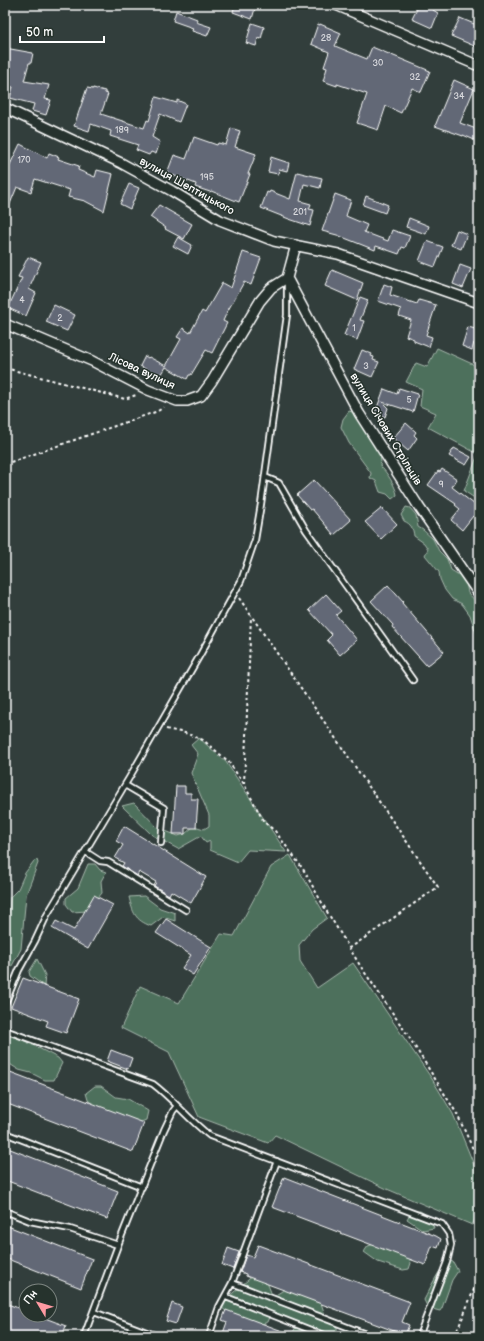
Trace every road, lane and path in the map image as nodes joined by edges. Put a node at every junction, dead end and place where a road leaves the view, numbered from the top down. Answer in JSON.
{"nodes":[{"id":1,"x":336,"y":5,"type":"edge"},
{"id":2,"x":479,"y":66,"type":"edge"},
{"id":3,"x":5,"y":108,"type":"edge"},
{"id":4,"x":296,"y":246,"type":"junction"},
{"id":5,"x":287,"y":278,"type":"junction"},
{"id":6,"x":479,"y":302,"type":"edge"},
{"id":7,"x":5,"y":324,"type":"edge"},
{"id":8,"x":5,"y":368,"type":"edge"},
{"id":9,"x":148,"y":390,"type":"junction"},
{"id":10,"x":174,"y":400,"type":"junction"},
{"id":11,"x":5,"y":464,"type":"edge"},
{"id":12,"x":265,"y":477,"type":"junction"},
{"id":13,"x":235,"y":592,"type":"junction"},
{"id":14,"x":479,"y":594,"type":"edge"},
{"id":15,"x":252,"y":615,"type":"junction"},
{"id":16,"x":413,"y":680,"type":"dead end"},
{"id":17,"x":158,"y":728,"type":"junction"},
{"id":18,"x":244,"y":784,"type":"junction"},
{"id":19,"x":125,"y":785,"type":"junction"},
{"id":20,"x":161,"y":842,"type":"dead end"},
{"id":21,"x":86,"y":852,"type":"junction"},
{"id":22,"x":186,"y":910,"type":"dead end"},
{"id":23,"x":350,"y":949,"type":"junction"},
{"id":24,"x":5,"y":1004,"type":"edge"},
{"id":25,"x":5,"y":1030,"type":"edge"},
{"id":26,"x":178,"y":1106,"type":"junction"},
{"id":27,"x":5,"y":1133,"type":"edge"},
{"id":28,"x":277,"y":1161,"type":"junction"},
{"id":29,"x":479,"y":1162,"type":"edge"},
{"id":30,"x":142,"y":1187,"type":"junction"},
{"id":31,"x":5,"y":1211,"type":"edge"},
{"id":32,"x":118,"y":1245,"type":"junction"},
{"id":33,"x":479,"y":1277,"type":"edge"},
{"id":34,"x":232,"y":1282,"type":"junction"},
{"id":35,"x":226,"y":1297,"type":"junction"},
{"id":36,"x":94,"y":1312,"type":"junction"},
{"id":37,"x":84,"y":1336,"type":"edge"},
{"id":38,"x":157,"y":1336,"type":"edge"},
{"id":39,"x":209,"y":1336,"type":"edge"},
{"id":40,"x":326,"y":1336,"type":"edge"},
{"id":41,"x":370,"y":1336,"type":"edge"},
{"id":42,"x":419,"y":1336,"type":"edge"},
{"id":43,"x":455,"y":1336,"type":"edge"}],
"edges":[{"from":1,"to":2,"type":"street"},
{"from":3,"to":4,"type":"street","name":"вулиця Шептицького"},
{"from":4,"to":5,"type":"street"},
{"from":4,"to":6,"type":"street","name":"вулиця Шептицького"},
{"from":5,"to":10,"type":"street","name":"Лісова вулиця"},
{"from":5,"to":12,"type":"lane"},
{"from":5,"to":14,"type":"street","name":"вулиця Січових Стрільців"},
{"from":7,"to":9,"type":"street","name":"Лісова вулиця"},
{"from":8,"to":9,"type":"path"},
{"from":9,"to":10,"type":"street","name":"Лісова вулиця"},
{"from":10,"to":11,"type":"path"},
{"from":12,"to":13,"type":"lane"},
{"from":12,"to":16,"type":"lane"},
{"from":13,"to":15,"type":"path"},
{"from":13,"to":17,"type":"lane"},
{"from":15,"to":18,"type":"path"},
{"from":15,"to":23,"type":"path"},
{"from":17,"to":18,"type":"path"},
{"from":17,"to":19,"type":"lane"},
{"from":18,"to":23,"type":"path"},
{"from":19,"to":20,"type":"lane"},
{"from":19,"to":21,"type":"lane"},
{"from":21,"to":22,"type":"lane"},
{"from":21,"to":24,"type":"lane"},
{"from":23,"to":29,"type":"path"},
{"from":25,"to":26,"type":"lane"},
{"from":26,"to":28,"type":"lane"},
{"from":26,"to":30,"type":"lane"},
{"from":27,"to":30,"type":"lane"},
{"from":28,"to":34,"type":"lane"},
{"from":28,"to":42,"type":"lane"},
{"from":30,"to":32,"type":"lane"},
{"from":31,"to":32,"type":"lane"},
{"from":32,"to":36,"type":"lane"},
{"from":33,"to":43,"type":"path"},
{"from":34,"to":35,"type":"lane"},
{"from":34,"to":41,"type":"lane"},
{"from":35,"to":39,"type":"lane"},
{"from":35,"to":40,"type":"lane"},
{"from":36,"to":37,"type":"lane"},
{"from":36,"to":38,"type":"lane"}]}
